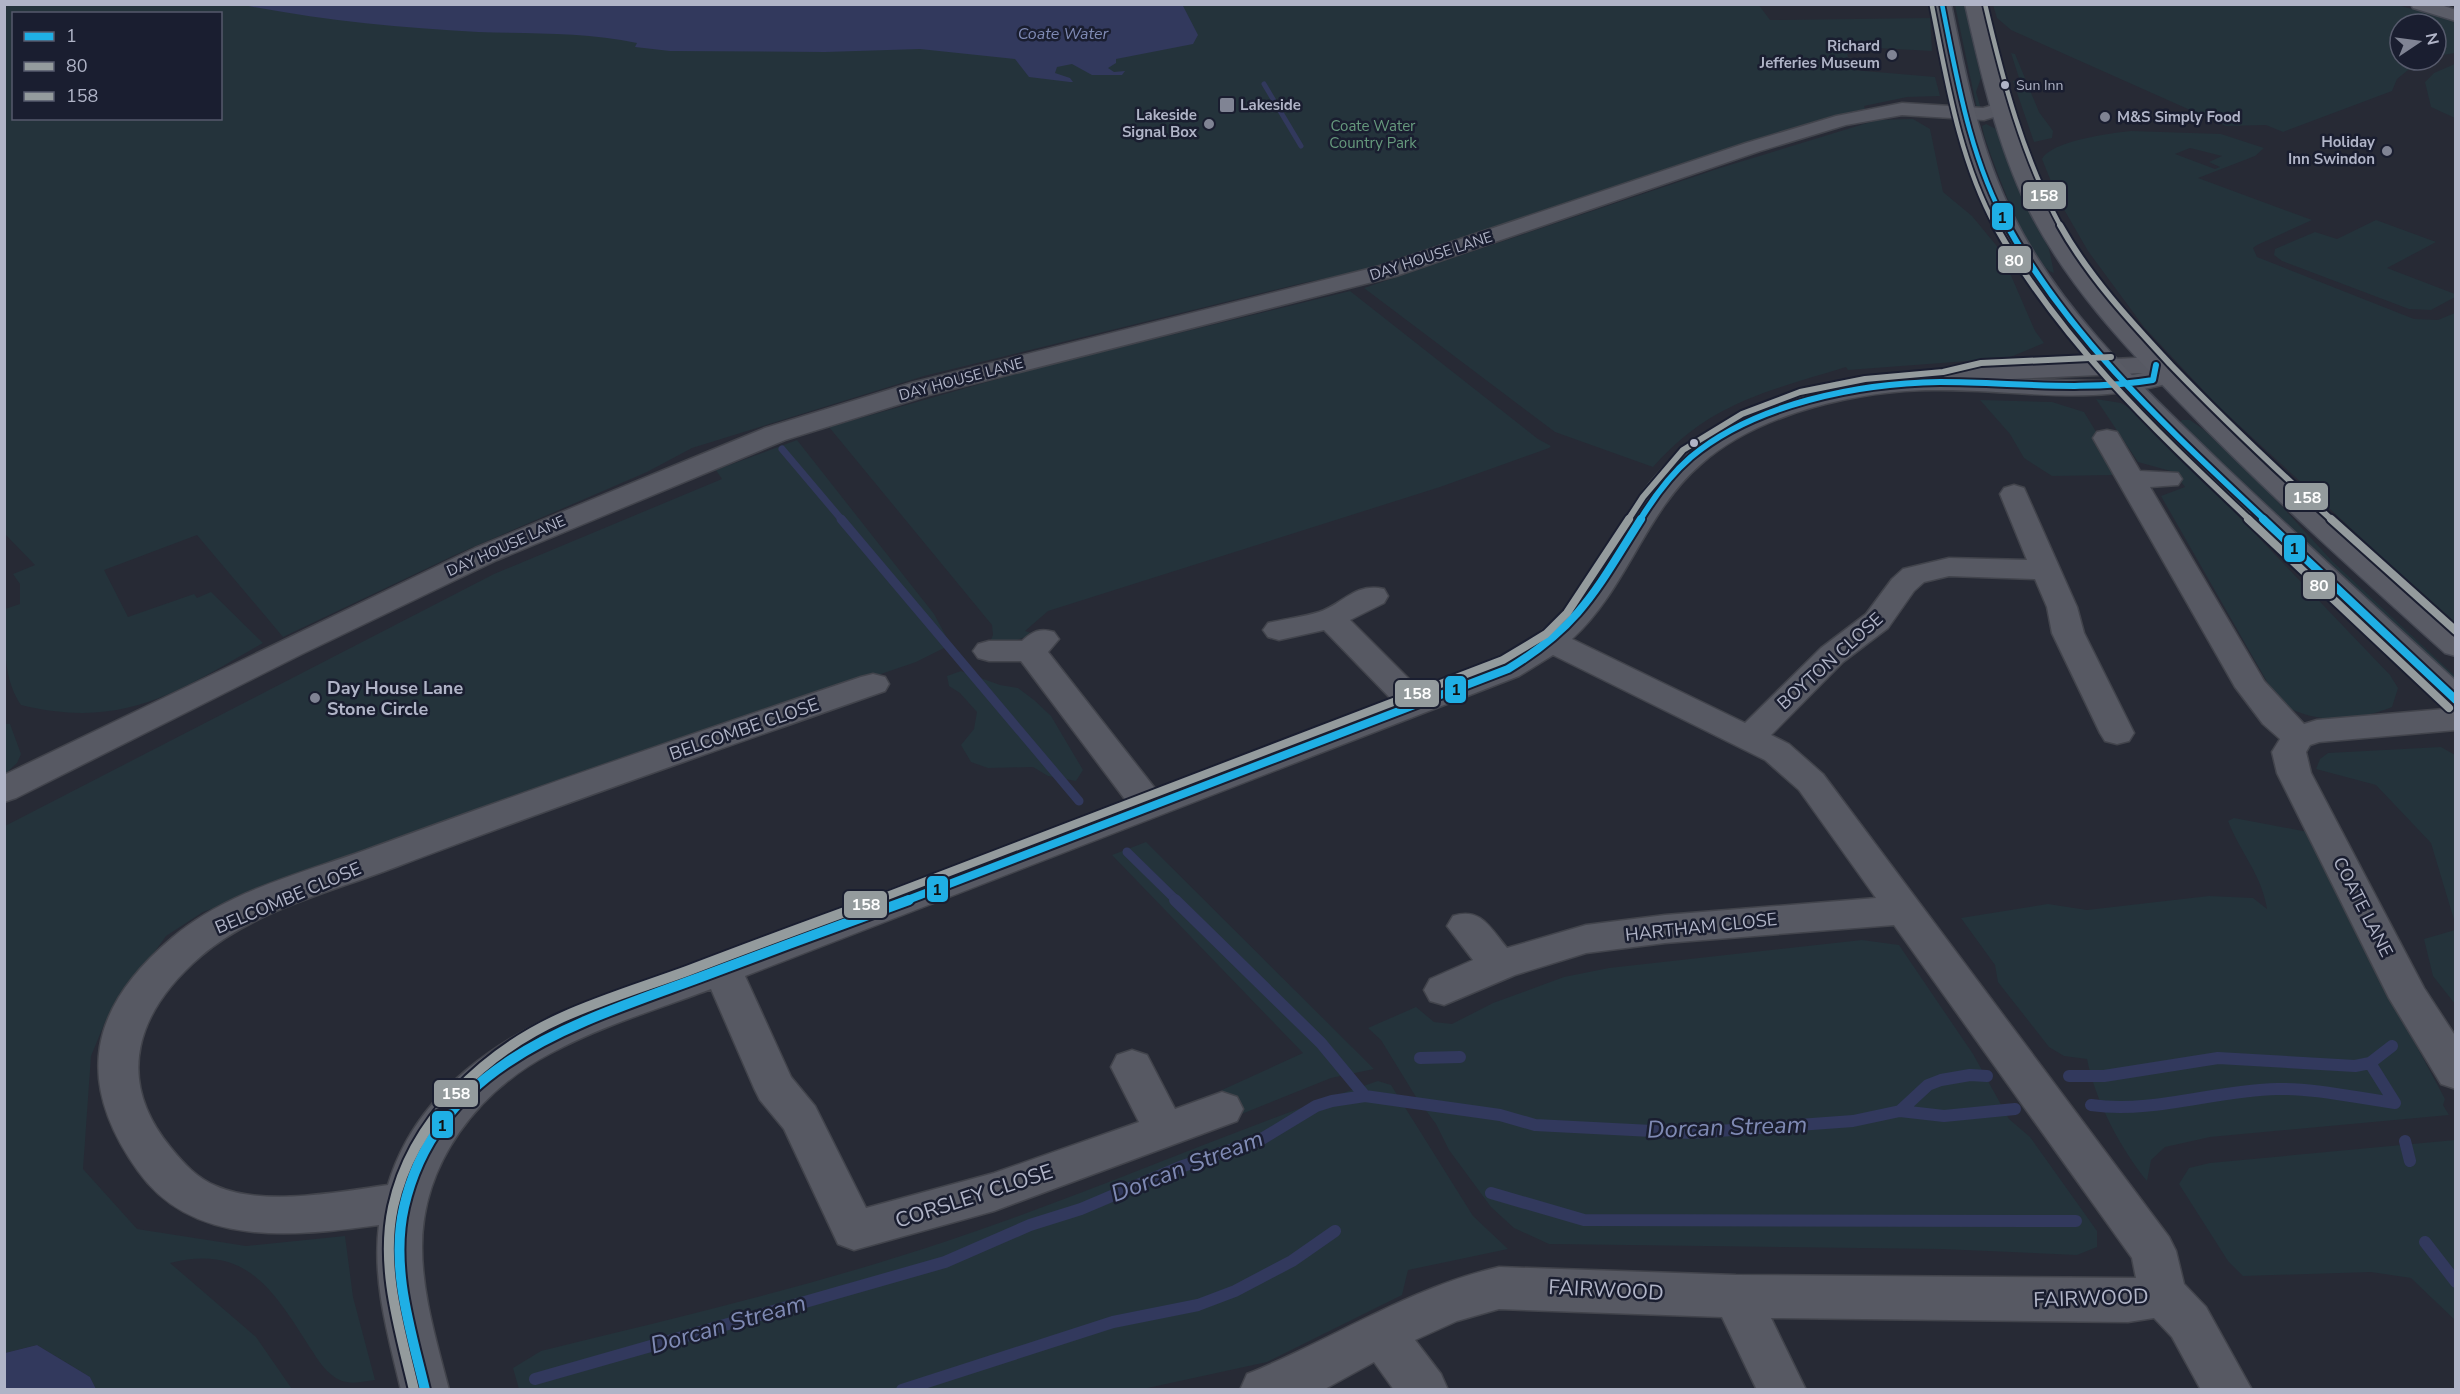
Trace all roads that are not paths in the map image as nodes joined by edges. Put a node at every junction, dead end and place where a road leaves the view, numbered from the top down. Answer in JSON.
{"nodes":[{"id":1,"x":1942,"y":4,"type":"edge"},
{"id":2,"x":1974,"y":4,"type":"edge"},
{"id":3,"x":2419,"y":4,"type":"edge"},
{"id":4,"x":2456,"y":16,"type":"edge"},
{"id":5,"x":2000,"y":109,"type":"junction"},
{"id":6,"x":1966,"y":112,"type":"junction"},
{"id":7,"x":2156,"y":365,"type":"junction"},
{"id":8,"x":2119,"y":376,"type":"junction"},
{"id":9,"x":2107,"y":438,"type":"dead end"},
{"id":10,"x":2132,"y":479,"type":"junction"},
{"id":11,"x":2168,"y":479,"type":"dead end"},
{"id":12,"x":2014,"y":494,"type":"dead end"},
{"id":13,"x":2046,"y":570,"type":"junction"},
{"id":14,"x":1373,"y":596,"type":"dead end"},
{"id":15,"x":1330,"y":619,"type":"junction"},
{"id":16,"x":1279,"y":630,"type":"dead end"},
{"id":17,"x":1552,"y":642,"type":"junction"},
{"id":18,"x":2456,"y":646,"type":"edge"},
{"id":19,"x":989,"y":651,"type":"dead end"},
{"id":20,"x":857,"y":699,"type":"dead end"},
{"id":21,"x":2456,"y":700,"type":"edge"},
{"id":22,"x":1416,"y":705,"type":"junction"},
{"id":23,"x":2456,"y":719,"type":"edge"},
{"id":24,"x":2117,"y":733,"type":"dead end"},
{"id":25,"x":1750,"y":737,"type":"junction"},
{"id":26,"x":2298,"y":737,"type":"junction"},
{"id":27,"x":4,"y":790,"type":"edge"},
{"id":28,"x":1150,"y":807,"type":"junction"},
{"id":29,"x":1906,"y":910,"type":"junction"},
{"id":30,"x":1466,"y":926,"type":"dead end"},
{"id":31,"x":1499,"y":965,"type":"junction"},
{"id":32,"x":722,"y":970,"type":"junction"},
{"id":33,"x":1443,"y":990,"type":"dead end"},
{"id":34,"x":1132,"y":1067,"type":"dead end"},
{"id":35,"x":2456,"y":1072,"type":"edge"},
{"id":36,"x":1222,"y":1109,"type":"dead end"},
{"id":37,"x":1164,"y":1130,"type":"junction"},
{"id":38,"x":404,"y":1202,"type":"junction"},
{"id":39,"x":2163,"y":1295,"type":"junction"},
{"id":40,"x":1736,"y":1296,"type":"junction"},
{"id":41,"x":1381,"y":1333,"type":"junction"},
{"id":42,"x":425,"y":1389,"type":"edge"},
{"id":43,"x":1264,"y":1389,"type":"edge"},
{"id":44,"x":1424,"y":1389,"type":"edge"},
{"id":45,"x":1782,"y":1389,"type":"edge"},
{"id":46,"x":2228,"y":1389,"type":"edge"}],
"edges":[{"from":1,"to":6,"type":"main road"},
{"from":2,"to":5,"type":"main road"},
{"from":3,"to":4,"type":"main road"},
{"from":5,"to":6,"type":"street","name":"DAY HOUSE LANE"},
{"from":5,"to":7,"type":"main road"},
{"from":6,"to":8,"type":"main road"},
{"from":6,"to":27,"type":"street","name":"DAY HOUSE LANE"},
{"from":7,"to":8,"type":"street"},
{"from":7,"to":18,"type":"main road"},
{"from":8,"to":17,"type":"street"},
{"from":8,"to":21,"type":"main road"},
{"from":9,"to":10,"type":"street"},
{"from":10,"to":11,"type":"street"},
{"from":10,"to":26,"type":"street"},
{"from":12,"to":13,"type":"street"},
{"from":13,"to":24,"type":"street"},
{"from":13,"to":25,"type":"street","name":"BOYTON CLOSE"},
{"from":14,"to":15,"type":"street"},
{"from":15,"to":16,"type":"street"},
{"from":15,"to":22,"type":"street"},
{"from":17,"to":22,"type":"street"},
{"from":17,"to":25,"type":"street","name":"FAIRWOOD"},
{"from":19,"to":28,"type":"street"},
{"from":20,"to":38,"type":"street","name":"BELCOMBE CLOSE"},
{"from":22,"to":28,"type":"street"},
{"from":23,"to":26,"type":"street"},
{"from":25,"to":29,"type":"street","name":"FAIRWOOD"},
{"from":26,"to":35,"type":"street","name":"COATE LANE"},
{"from":28,"to":32,"type":"street"},
{"from":29,"to":31,"type":"street","name":"HARTHAM CLOSE"},
{"from":29,"to":39,"type":"street","name":"FAIRWOOD"},
{"from":30,"to":31,"type":"street"},
{"from":31,"to":33,"type":"street","name":"HARTHAM CLOSE"},
{"from":32,"to":37,"type":"street","name":"CORSLEY CLOSE"},
{"from":32,"to":38,"type":"street"},
{"from":34,"to":37,"type":"street"},
{"from":36,"to":37,"type":"street","name":"CORSLEY CLOSE"},
{"from":38,"to":42,"type":"street"},
{"from":39,"to":40,"type":"street","name":"FAIRWOOD"},
{"from":39,"to":46,"type":"street"},
{"from":40,"to":41,"type":"street","name":"FAIRWOOD"},
{"from":40,"to":45,"type":"street"},
{"from":41,"to":43,"type":"street","name":"FAIRWOOD"},
{"from":41,"to":44,"type":"street"}]}
